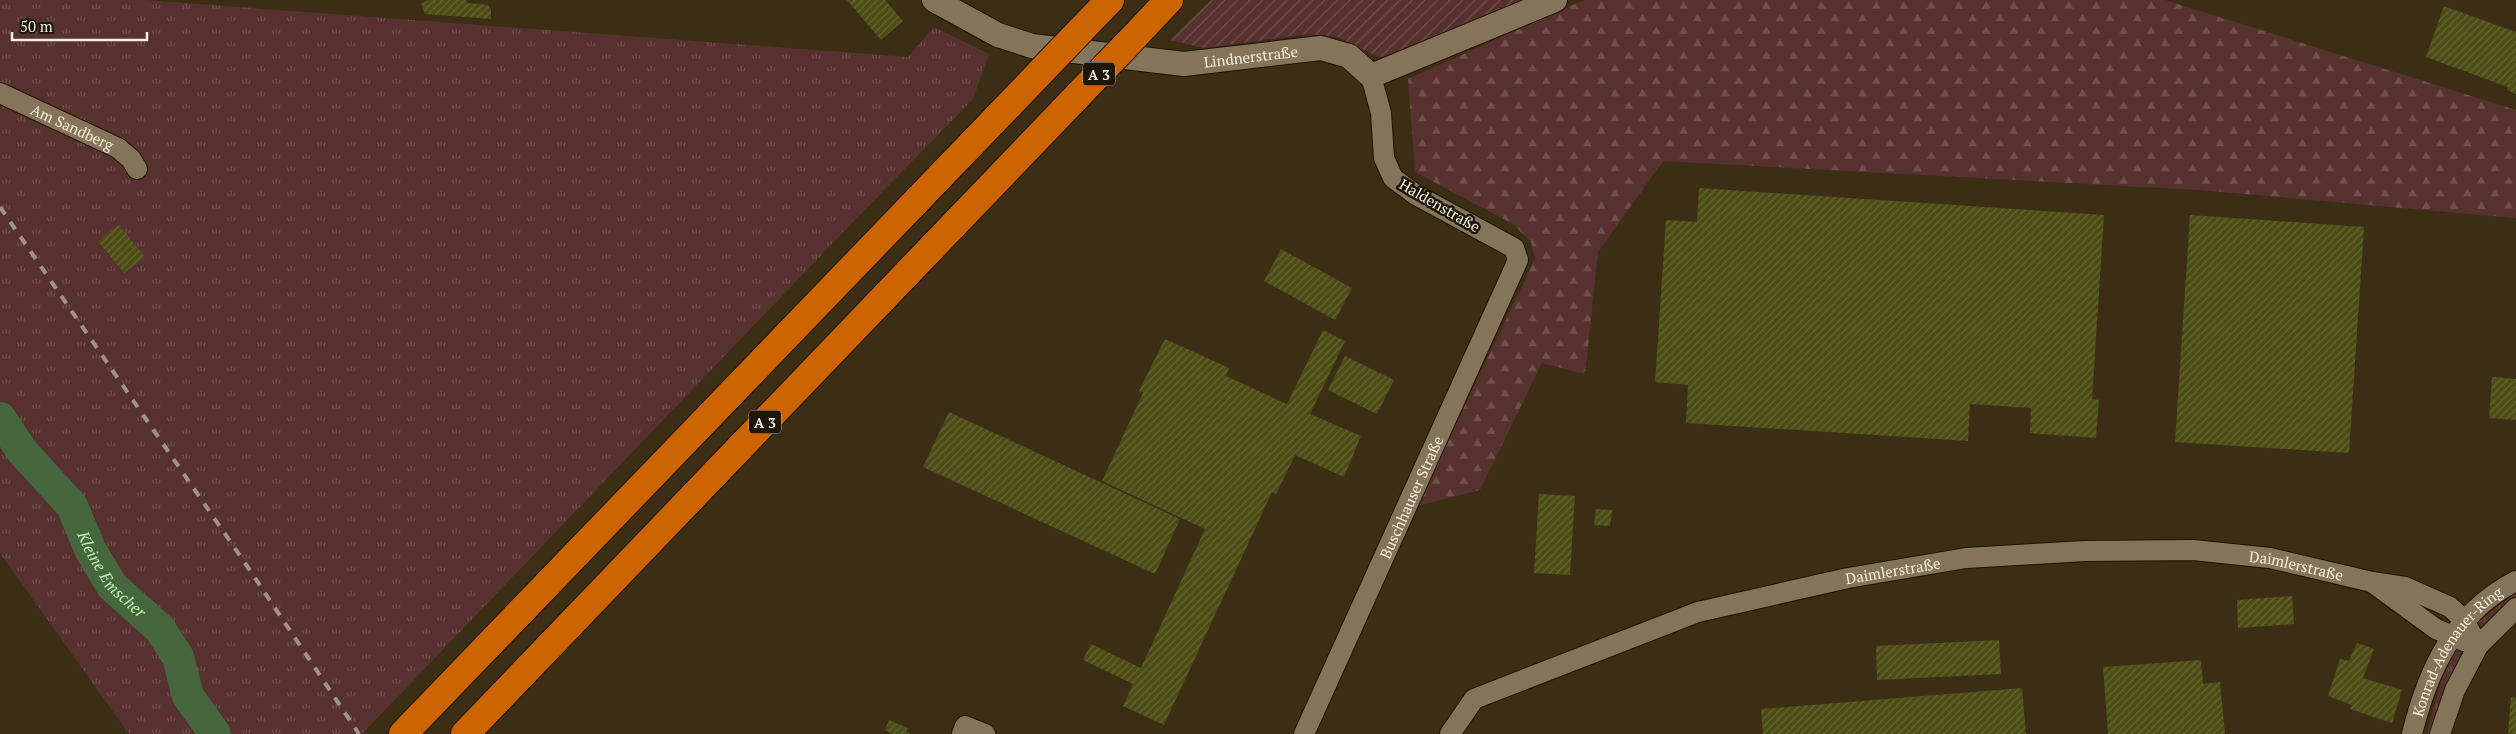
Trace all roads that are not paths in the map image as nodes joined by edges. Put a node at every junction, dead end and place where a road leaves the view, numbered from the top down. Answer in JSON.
{"nodes":[{"id":1,"x":934,"y":0,"type":"edge"},
{"id":2,"x":1110,"y":0,"type":"edge"},
{"id":3,"x":1170,"y":0,"type":"edge"},
{"id":4,"x":1555,"y":0,"type":"edge"},
{"id":5,"x":1372,"y":76,"type":"junction"},
{"id":6,"x":0,"y":93,"type":"edge"},
{"id":7,"x":137,"y":169,"type":"dead end"},
{"id":8,"x":1518,"y":260,"type":"joint"},
{"id":9,"x":2516,"y":581,"type":"edge"},
{"id":10,"x":2372,"y":582,"type":"junction"},
{"id":11,"x":2516,"y":608,"type":"edge"},
{"id":12,"x":2464,"y":620,"type":"junction"},
{"id":13,"x":2452,"y":636,"type":"junction"},
{"id":14,"x":2478,"y":646,"type":"junction"},
{"id":15,"x":963,"y":730,"type":"edge"},
{"id":16,"x":403,"y":734,"type":"edge"},
{"id":17,"x":465,"y":734,"type":"edge"},
{"id":18,"x":985,"y":734,"type":"edge"},
{"id":19,"x":1304,"y":734,"type":"edge"},
{"id":20,"x":1450,"y":734,"type":"edge"},
{"id":21,"x":2412,"y":734,"type":"edge"},
{"id":22,"x":2440,"y":734,"type":"edge"}],
"edges":[{"from":1,"to":5,"type":"street","name":"Lindnerstraße"},
{"from":2,"to":16,"type":"highway","bridge":true},
{"from":3,"to":17,"type":"highway","number":"A 3","bridge":true},
{"from":4,"to":5,"type":"street"},
{"from":5,"to":8,"type":"street","name":"Haldenstraße"},
{"from":6,"to":7,"type":"street","name":"Am Sandberg"},
{"from":8,"to":19,"type":"street","name":"Buschhauser Straße"},
{"from":9,"to":12,"type":"street","name":"Konrad-Adenauer-Ring"},
{"from":10,"to":12,"type":"street","name":"Daimlerstraße"},
{"from":10,"to":13,"type":"street","name":"Daimlerstraße"},
{"from":10,"to":20,"type":"street","name":"Daimlerstraße"},
{"from":11,"to":14,"type":"street","name":"Konrad-Adenauer-Ring"},
{"from":12,"to":13,"type":"street","name":"Konrad-Adenauer-Ring"},
{"from":12,"to":14,"type":"street","name":"Daimlerstraße"},
{"from":13,"to":14,"type":"street","name":"Daimlerstraße"},
{"from":13,"to":21,"type":"street","name":"Konrad-Adenauer-Ring"},
{"from":14,"to":22,"type":"street","name":"Konrad-Adenauer-Ring"},
{"from":15,"to":18,"type":"street"}]}
